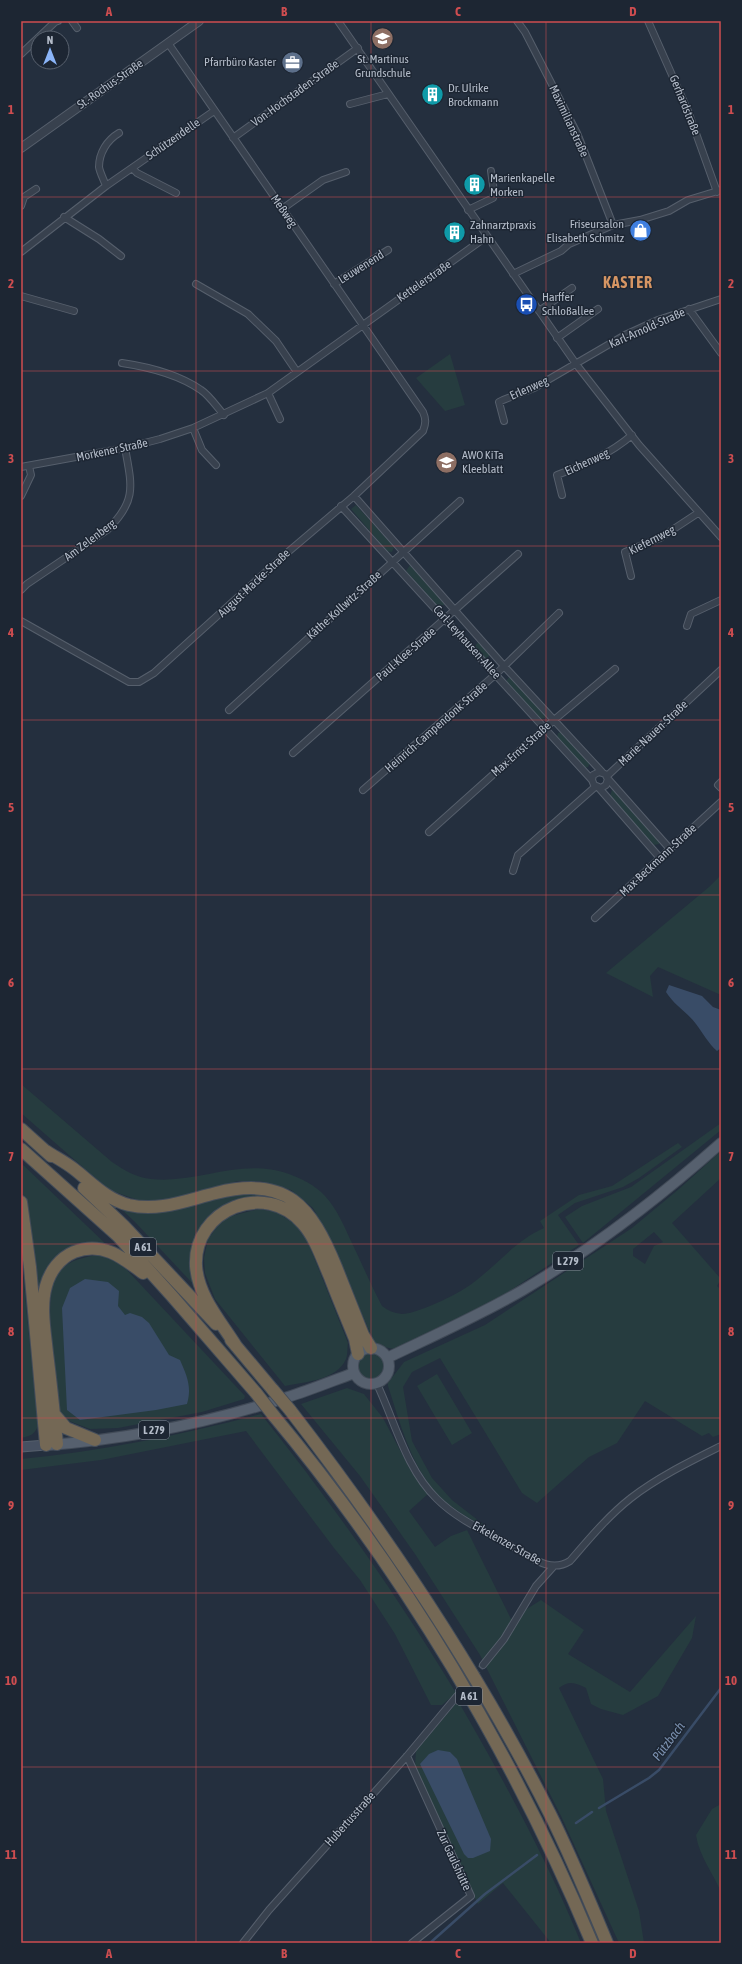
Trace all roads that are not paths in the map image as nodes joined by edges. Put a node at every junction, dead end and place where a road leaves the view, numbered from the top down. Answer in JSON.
{"nodes":[{"id":1,"x":58,"y":21,"type":"edge"},
{"id":2,"x":72,"y":21,"type":"edge"},
{"id":3,"x":199,"y":21,"type":"edge"},
{"id":4,"x":338,"y":21,"type":"edge"},
{"id":5,"x":517,"y":21,"type":"edge"},
{"id":6,"x":648,"y":21,"type":"edge"},
{"id":7,"x":77,"y":28,"type":"dead end"},
{"id":8,"x":168,"y":43,"type":"junction"},
{"id":9,"x":358,"y":48,"type":"junction"},
{"id":10,"x":21,"y":54,"type":"edge"},
{"id":11,"x":388,"y":94,"type":"junction"},
{"id":12,"x":350,"y":104,"type":"dead end"},
{"id":13,"x":214,"y":111,"type":"junction"},
{"id":14,"x":119,"y":133,"type":"dead end"},
{"id":15,"x":233,"y":138,"type":"junction"},
{"id":16,"x":21,"y":148,"type":"edge"},
{"id":17,"x":132,"y":168,"type":"junction"},
{"id":18,"x":491,"y":171,"type":"dead end"},
{"id":19,"x":346,"y":172,"type":"dead end"},
{"id":20,"x":106,"y":186,"type":"junction"},
{"id":21,"x":36,"y":189,"type":"dead end"},
{"id":22,"x":719,"y":191,"type":"edge"},
{"id":23,"x":176,"y":193,"type":"dead end"},
{"id":24,"x":21,"y":206,"type":"edge"},
{"id":25,"x":282,"y":209,"type":"junction"},
{"id":26,"x":468,"y":210,"type":"junction"},
{"id":27,"x":64,"y":217,"type":"junction"},
{"id":28,"x":613,"y":225,"type":"junction"},
{"id":29,"x":486,"y":237,"type":"junction"},
{"id":30,"x":22,"y":247,"type":"edge"},
{"id":31,"x":388,"y":250,"type":"dead end"},
{"id":32,"x":121,"y":256,"type":"dead end"},
{"id":33,"x":513,"y":274,"type":"junction"},
{"id":34,"x":196,"y":284,"type":"dead end"},
{"id":35,"x":334,"y":284,"type":"junction"},
{"id":36,"x":572,"y":288,"type":"dead end"},
{"id":37,"x":21,"y":296,"type":"edge"},
{"id":38,"x":721,"y":299,"type":"edge"},
{"id":39,"x":598,"y":309,"type":"dead end"},
{"id":40,"x":689,"y":309,"type":"junction"},
{"id":41,"x":74,"y":311,"type":"dead end"},
{"id":42,"x":539,"y":311,"type":"junction"},
{"id":43,"x":361,"y":325,"type":"junction"},
{"id":44,"x":557,"y":338,"type":"junction"},
{"id":45,"x":721,"y":353,"type":"edge"},
{"id":46,"x":122,"y":363,"type":"dead end"},
{"id":47,"x":576,"y":364,"type":"junction"},
{"id":48,"x":297,"y":372,"type":"junction"},
{"id":49,"x":399,"y":380,"type":"joint"},
{"id":50,"x":268,"y":393,"type":"junction"},
{"id":51,"x":224,"y":415,"type":"junction"},
{"id":52,"x":280,"y":419,"type":"dead end"},
{"id":53,"x":504,"y":421,"type":"dead end"},
{"id":54,"x":193,"y":428,"type":"junction"},
{"id":55,"x":632,"y":435,"type":"junction"},
{"id":56,"x":124,"y":448,"type":"junction"},
{"id":57,"x":216,"y":465,"type":"dead end"},
{"id":58,"x":29,"y":466,"type":"junction"},
{"id":59,"x":21,"y":467,"type":"edge"},
{"id":60,"x":562,"y":495,"type":"dead end"},
{"id":61,"x":21,"y":496,"type":"edge"},
{"id":62,"x":354,"y":496,"type":"junction"},
{"id":63,"x":460,"y":500,"type":"dead end"},
{"id":64,"x":341,"y":506,"type":"junction"},
{"id":65,"x":698,"y":513,"type":"junction"},
{"id":66,"x":721,"y":537,"type":"edge"},
{"id":67,"x":404,"y":551,"type":"junction"},
{"id":68,"x":518,"y":554,"type":"dead end"},
{"id":69,"x":394,"y":561,"type":"junction"},
{"id":70,"x":631,"y":576,"type":"dead end"},
{"id":71,"x":21,"y":590,"type":"edge"},
{"id":72,"x":721,"y":600,"type":"edge"},
{"id":73,"x":454,"y":610,"type":"junction"},
{"id":74,"x":559,"y":613,"type":"dead end"},
{"id":75,"x":445,"y":619,"type":"junction"},
{"id":76,"x":21,"y":621,"type":"edge"},
{"id":77,"x":687,"y":626,"type":"dead end"},
{"id":78,"x":504,"y":666,"type":"junction"},
{"id":79,"x":615,"y":669,"type":"dead end"},
{"id":80,"x":721,"y":670,"type":"edge"},
{"id":81,"x":496,"y":674,"type":"junction"},
{"id":82,"x":229,"y":710,"type":"dead end"},
{"id":83,"x":554,"y":720,"type":"junction"},
{"id":84,"x":545,"y":728,"type":"junction"},
{"id":85,"x":293,"y":753,"type":"dead end"},
{"id":86,"x":606,"y":776,"type":"junction"},
{"id":87,"x":592,"y":780,"type":"junction"},
{"id":88,"x":721,"y":782,"type":"edge"},
{"id":89,"x":597,"y":787,"type":"junction"},
{"id":90,"x":721,"y":788,"type":"edge"},
{"id":91,"x":363,"y":790,"type":"dead end"},
{"id":92,"x":721,"y":802,"type":"edge"},
{"id":93,"x":429,"y":832,"type":"dead end"},
{"id":94,"x":670,"y":849,"type":"junction"},
{"id":95,"x":660,"y":858,"type":"junction"},
{"id":96,"x":513,"y":871,"type":"dead end"},
{"id":97,"x":595,"y":918,"type":"dead end"},
{"id":98,"x":21,"y":1129,"type":"edge"},
{"id":99,"x":721,"y":1143,"type":"edge"},
{"id":100,"x":21,"y":1149,"type":"edge"},
{"id":101,"x":46,"y":1151,"type":"junction"},
{"id":102,"x":21,"y":1202,"type":"edge"},
{"id":103,"x":172,"y":1296,"type":"junction"},
{"id":104,"x":236,"y":1346,"type":"junction"},
{"id":105,"x":371,"y":1348,"type":"junction"},
{"id":106,"x":358,"y":1354,"type":"junction"},
{"id":107,"x":387,"y":1358,"type":"junction"},
{"id":108,"x":354,"y":1373,"type":"junction"},
{"id":109,"x":377,"y":1384,"type":"junction"},
{"id":110,"x":54,"y":1414,"type":"junction"},
{"id":111,"x":95,"y":1440,"type":"junction"},
{"id":112,"x":52,"y":1445,"type":"junction"},
{"id":113,"x":721,"y":1446,"type":"edge"},
{"id":114,"x":21,"y":1447,"type":"edge"},
{"id":115,"x":553,"y":1567,"type":"junction"},
{"id":116,"x":483,"y":1665,"type":"tunnel mouth"},
{"id":117,"x":457,"y":1696,"type":"tunnel mouth"},
{"id":118,"x":407,"y":1756,"type":"junction"},
{"id":119,"x":243,"y":1943,"type":"edge"},
{"id":120,"x":412,"y":1943,"type":"edge"},
{"id":121,"x":592,"y":1943,"type":"edge"},
{"id":122,"x":607,"y":1943,"type":"edge"}],
"edges":[{"from":1,"to":10,"type":"street"},
{"from":2,"to":7,"type":"street"},
{"from":3,"to":8,"type":"street","name":"St.-Rochus-Straße"},
{"from":4,"to":9,"type":"street"},
{"from":5,"to":28,"type":"street","name":"Maximilianstraße"},
{"from":6,"to":22,"type":"street","name":"Gerhardstraße"},
{"from":8,"to":13,"type":"street","name":"Meßweg"},
{"from":8,"to":16,"type":"street","name":"St.-Rochus-Straße"},
{"from":9,"to":11,"type":"street"},
{"from":9,"to":15,"type":"street","name":"Von-Hochstaden-Straße"},
{"from":11,"to":12,"type":"street"},
{"from":11,"to":26,"type":"street"},
{"from":13,"to":15,"type":"street","name":"Meßweg"},
{"from":13,"to":17,"type":"street","name":"Schützendelle"},
{"from":14,"to":20,"type":"street"},
{"from":15,"to":25,"type":"street","name":"Meßweg"},
{"from":17,"to":20,"type":"street","name":"Schützendelle"},
{"from":17,"to":23,"type":"street","name":"Schützendelle"},
{"from":18,"to":26,"type":"street"},
{"from":19,"to":25,"type":"street"},
{"from":20,"to":27,"type":"street","name":"Schützendelle"},
{"from":21,"to":24,"type":"street"},
{"from":22,"to":28,"type":"street"},
{"from":25,"to":35,"type":"street","name":"Meßweg"},
{"from":26,"to":29,"type":"street"},
{"from":27,"to":30,"type":"street","name":"Schützendelle"},
{"from":27,"to":32,"type":"street"},
{"from":28,"to":33,"type":"street"},
{"from":29,"to":33,"type":"street"},
{"from":29,"to":43,"type":"street","name":"Kettelerstraße"},
{"from":31,"to":35,"type":"street","name":"Leuwenend"},
{"from":33,"to":42,"type":"street"},
{"from":34,"to":48,"type":"street"},
{"from":35,"to":43,"type":"street","name":"Meßweg"},
{"from":36,"to":42,"type":"street"},
{"from":37,"to":41,"type":"street"},
{"from":38,"to":40,"type":"street","name":"Karl-Arnold-Straße"},
{"from":39,"to":44,"type":"street"},
{"from":40,"to":45,"type":"street"},
{"from":40,"to":47,"type":"street","name":"Karl-Arnold-Straße"},
{"from":42,"to":44,"type":"street"},
{"from":43,"to":48,"type":"street","name":"Morkener Straße"},
{"from":43,"to":49,"type":"street","name":"Meßweg"},
{"from":44,"to":47,"type":"street"},
{"from":46,"to":51,"type":"street"},
{"from":47,"to":53,"type":"street","name":"Erlenweg"},
{"from":47,"to":55,"type":"street"},
{"from":48,"to":50,"type":"street","name":"Morkener Straße"},
{"from":49,"to":62,"type":"street","name":"August-Macke-Straße"},
{"from":50,"to":51,"type":"street","name":"Morkener Straße"},
{"from":50,"to":52,"type":"street"},
{"from":51,"to":54,"type":"street","name":"Morkener Straße"},
{"from":54,"to":56,"type":"street","name":"Morkener Straße"},
{"from":54,"to":57,"type":"street"},
{"from":55,"to":60,"type":"street","name":"Eichenweg"},
{"from":55,"to":65,"type":"street"},
{"from":56,"to":58,"type":"street","name":"Morkener Straße"},
{"from":56,"to":71,"type":"street","name":"Am Zelenberg"},
{"from":58,"to":59,"type":"street","name":"Morkener Straße"},
{"from":58,"to":61,"type":"street"},
{"from":62,"to":64,"type":"street","name":"August-Macke-Straße"},
{"from":62,"to":67,"type":"street","name":"Carl-Leyhausen-Allee"},
{"from":63,"to":67,"type":"street","name":"Käthe-Kollwitz-Straße"},
{"from":64,"to":69,"type":"street","name":"Carl-Leyhausen-Allee"},
{"from":64,"to":76,"type":"street","name":"August-Macke-Straße"},
{"from":65,"to":66,"type":"street"},
{"from":65,"to":70,"type":"street","name":"Kiefernweg"},
{"from":67,"to":69,"type":"street","name":"Käthe-Kollwitz-Straße"},
{"from":67,"to":73,"type":"street","name":"Carl-Leyhausen-Allee"},
{"from":68,"to":73,"type":"street","name":"Paul-Klee-Straße"},
{"from":69,"to":75,"type":"street","name":"Carl-Leyhausen-Allee"},
{"from":69,"to":82,"type":"street","name":"Käthe-Kollwitz-Straße"},
{"from":72,"to":77,"type":"street"},
{"from":73,"to":75,"type":"street","name":"Paul-Klee-Straße"},
{"from":73,"to":78,"type":"street","name":"Carl-Leyhausen-Allee"},
{"from":74,"to":78,"type":"street","name":"Heinrich-Campendonk-Straße"},
{"from":75,"to":81,"type":"street","name":"Carl-Leyhausen-Allee"},
{"from":75,"to":85,"type":"street","name":"Paul-Klee-Straße"},
{"from":78,"to":81,"type":"street","name":"Heinrich-Campendonk-Straße"},
{"from":78,"to":83,"type":"street","name":"Carl-Leyhausen-Allee"},
{"from":79,"to":83,"type":"street","name":"Max-Ernst-Straße"},
{"from":80,"to":86,"type":"street","name":"Marie-Nauen-Straße"},
{"from":81,"to":84,"type":"street","name":"Carl-Leyhausen-Allee"},
{"from":81,"to":91,"type":"street","name":"Heinrich-Campendonk-Straße"},
{"from":83,"to":84,"type":"street","name":"Max-Ernst-Straße"},
{"from":83,"to":86,"type":"street","name":"Carl-Leyhausen-Allee"},
{"from":84,"to":87,"type":"street","name":"Carl-Leyhausen-Allee"},
{"from":84,"to":93,"type":"street","name":"Max-Ernst-Straße"},
{"from":86,"to":87,"type":"street"},
{"from":86,"to":89,"type":"street"},
{"from":86,"to":94,"type":"street","name":"Carl-Leyhausen-Allee"},
{"from":87,"to":89,"type":"street","name":"Carl-Leyhausen-Allee"},
{"from":88,"to":90,"type":"street"},
{"from":89,"to":95,"type":"street","name":"Carl-Leyhausen-Allee"},
{"from":89,"to":96,"type":"street"},
{"from":92,"to":94,"type":"street","name":"Max-Beckmann-Straße"},
{"from":94,"to":95,"type":"street","name":"Max-Beckmann-Straße"},
{"from":95,"to":97,"type":"street","name":"Max-Beckmann-Straße"},
{"from":98,"to":101,"type":"highway","number":"A 61"},
{"from":99,"to":107,"type":"main road","number":"L 279"},
{"from":100,"to":103,"type":"highway","number":"A 61"},
{"from":101,"to":104,"type":"highway","number":"A 61"},
{"from":101,"to":105,"type":"highway"},
{"from":102,"to":112,"type":"highway"},
{"from":103,"to":110,"type":"highway"},
{"from":103,"to":121,"type":"highway","number":"A 61","bridge":true},
{"from":104,"to":106,"type":"highway"},
{"from":104,"to":122,"type":"highway","number":"A 61","bridge":true},
{"from":105,"to":106,"type":"main road"},
{"from":105,"to":107,"type":"main road"},
{"from":106,"to":108,"type":"main road"},
{"from":107,"to":109,"type":"main road"},
{"from":108,"to":109,"type":"main road"},
{"from":108,"to":111,"type":"main road","number":"L 279"},
{"from":109,"to":115,"type":"street","name":"Erkelenzer Straße"},
{"from":110,"to":111,"type":"highway"},
{"from":110,"to":112,"type":"highway"},
{"from":111,"to":112,"type":"main road","number":"L 279"},
{"from":112,"to":114,"type":"main road","number":"L 279"},
{"from":113,"to":115,"type":"street","name":"Erkelenzer Straße"},
{"from":115,"to":116,"type":"street"},
{"from":117,"to":118,"type":"street","name":"Hubertusstraße"},
{"from":118,"to":119,"type":"street","name":"Hubertusstraße"},
{"from":118,"to":120,"type":"street","name":"Zur Gaulshütte"}]}
